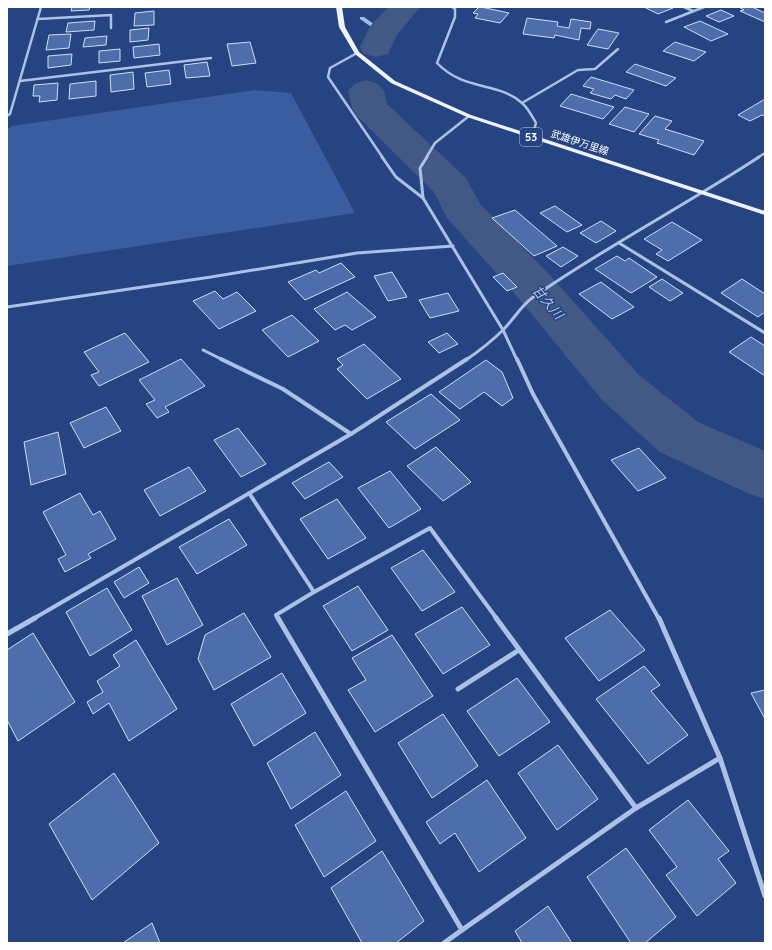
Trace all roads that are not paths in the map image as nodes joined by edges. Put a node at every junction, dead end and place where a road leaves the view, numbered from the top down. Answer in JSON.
{"nodes":[{"id":1,"x":41,"y":7,"type":"edge"},
{"id":2,"x":338,"y":7,"type":"edge"},
{"id":3,"x":452,"y":7,"type":"edge"},
{"id":4,"x":684,"y":7,"type":"edge"},
{"id":5,"x":704,"y":7,"type":"edge"},
{"id":6,"x":693,"y":11,"type":"junction"},
{"id":7,"x":38,"y":20,"type":"junction"},
{"id":8,"x":666,"y":22,"type":"dead end"},
{"id":9,"x":111,"y":28,"type":"dead end"},
{"id":10,"x":618,"y":49,"type":"dead end"},
{"id":11,"x":356,"y":53,"type":"junction"},
{"id":12,"x":211,"y":58,"type":"dead end"},
{"id":13,"x":20,"y":81,"type":"junction"},
{"id":14,"x":522,"y":103,"type":"junction"},
{"id":15,"x":7,"y":116,"type":"edge"},
{"id":16,"x":469,"y":116,"type":"junction"},
{"id":17,"x":532,"y":137,"type":"junction"},
{"id":18,"x":765,"y":153,"type":"edge"},
{"id":19,"x":704,"y":193,"type":"junction"},
{"id":20,"x":423,"y":198,"type":"junction"},
{"id":21,"x":765,"y":213,"type":"edge"},
{"id":22,"x":619,"y":243,"type":"junction"},
{"id":23,"x":453,"y":246,"type":"junction"},
{"id":24,"x":7,"y":307,"type":"edge"},
{"id":25,"x":503,"y":330,"type":"junction"},
{"id":26,"x":765,"y":333,"type":"edge"},
{"id":27,"x":203,"y":350,"type":"dead end"},
{"id":28,"x":351,"y":434,"type":"junction"},
{"id":29,"x":249,"y":493,"type":"junction"},
{"id":30,"x":314,"y":592,"type":"junction"},
{"id":31,"x":7,"y":634,"type":"edge"},
{"id":32,"x":519,"y":650,"type":"junction"},
{"id":33,"x":458,"y":689,"type":"dead end"},
{"id":34,"x":720,"y":758,"type":"junction"},
{"id":35,"x":636,"y":808,"type":"junction"},
{"id":36,"x":765,"y":896,"type":"edge"},
{"id":37,"x":462,"y":930,"type":"junction"},
{"id":38,"x":444,"y":943,"type":"edge"}],
"edges":[{"from":1,"to":7,"type":"street"},
{"from":2,"to":11,"type":"main road","name":"武雄伊万里線","number":"53"},
{"from":3,"to":14,"type":"street"},
{"from":4,"to":6,"type":"street"},
{"from":5,"to":6,"type":"street"},
{"from":6,"to":8,"type":"street"},
{"from":7,"to":9,"type":"street"},
{"from":7,"to":13,"type":"street"},
{"from":10,"to":14,"type":"street"},
{"from":11,"to":16,"type":"main road","name":"武雄伊万里線","number":"53"},
{"from":11,"to":20,"type":"street"},
{"from":12,"to":13,"type":"street"},
{"from":13,"to":15,"type":"street"},
{"from":14,"to":17,"type":"street"},
{"from":16,"to":17,"type":"main road","name":"武雄伊万里線","number":"53"},
{"from":16,"to":20,"type":"street"},
{"from":17,"to":19,"type":"main road","name":"武雄伊万里線","number":"53"},
{"from":18,"to":19,"type":"street"},
{"from":19,"to":21,"type":"main road","name":"武雄伊万里線","number":"53"},
{"from":19,"to":22,"type":"street"},
{"from":20,"to":23,"type":"street"},
{"from":22,"to":25,"type":"street"},
{"from":22,"to":26,"type":"street"},
{"from":23,"to":24,"type":"street"},
{"from":23,"to":25,"type":"street"},
{"from":25,"to":28,"type":"street"},
{"from":25,"to":34,"type":"street"},
{"from":27,"to":28,"type":"street"},
{"from":28,"to":29,"type":"street"},
{"from":29,"to":30,"type":"street"},
{"from":29,"to":31,"type":"street"},
{"from":30,"to":32,"type":"street"},
{"from":30,"to":37,"type":"street"},
{"from":32,"to":33,"type":"street"},
{"from":32,"to":35,"type":"street"},
{"from":34,"to":35,"type":"street"},
{"from":34,"to":36,"type":"street"},
{"from":35,"to":37,"type":"street"},
{"from":37,"to":38,"type":"street"}]}
